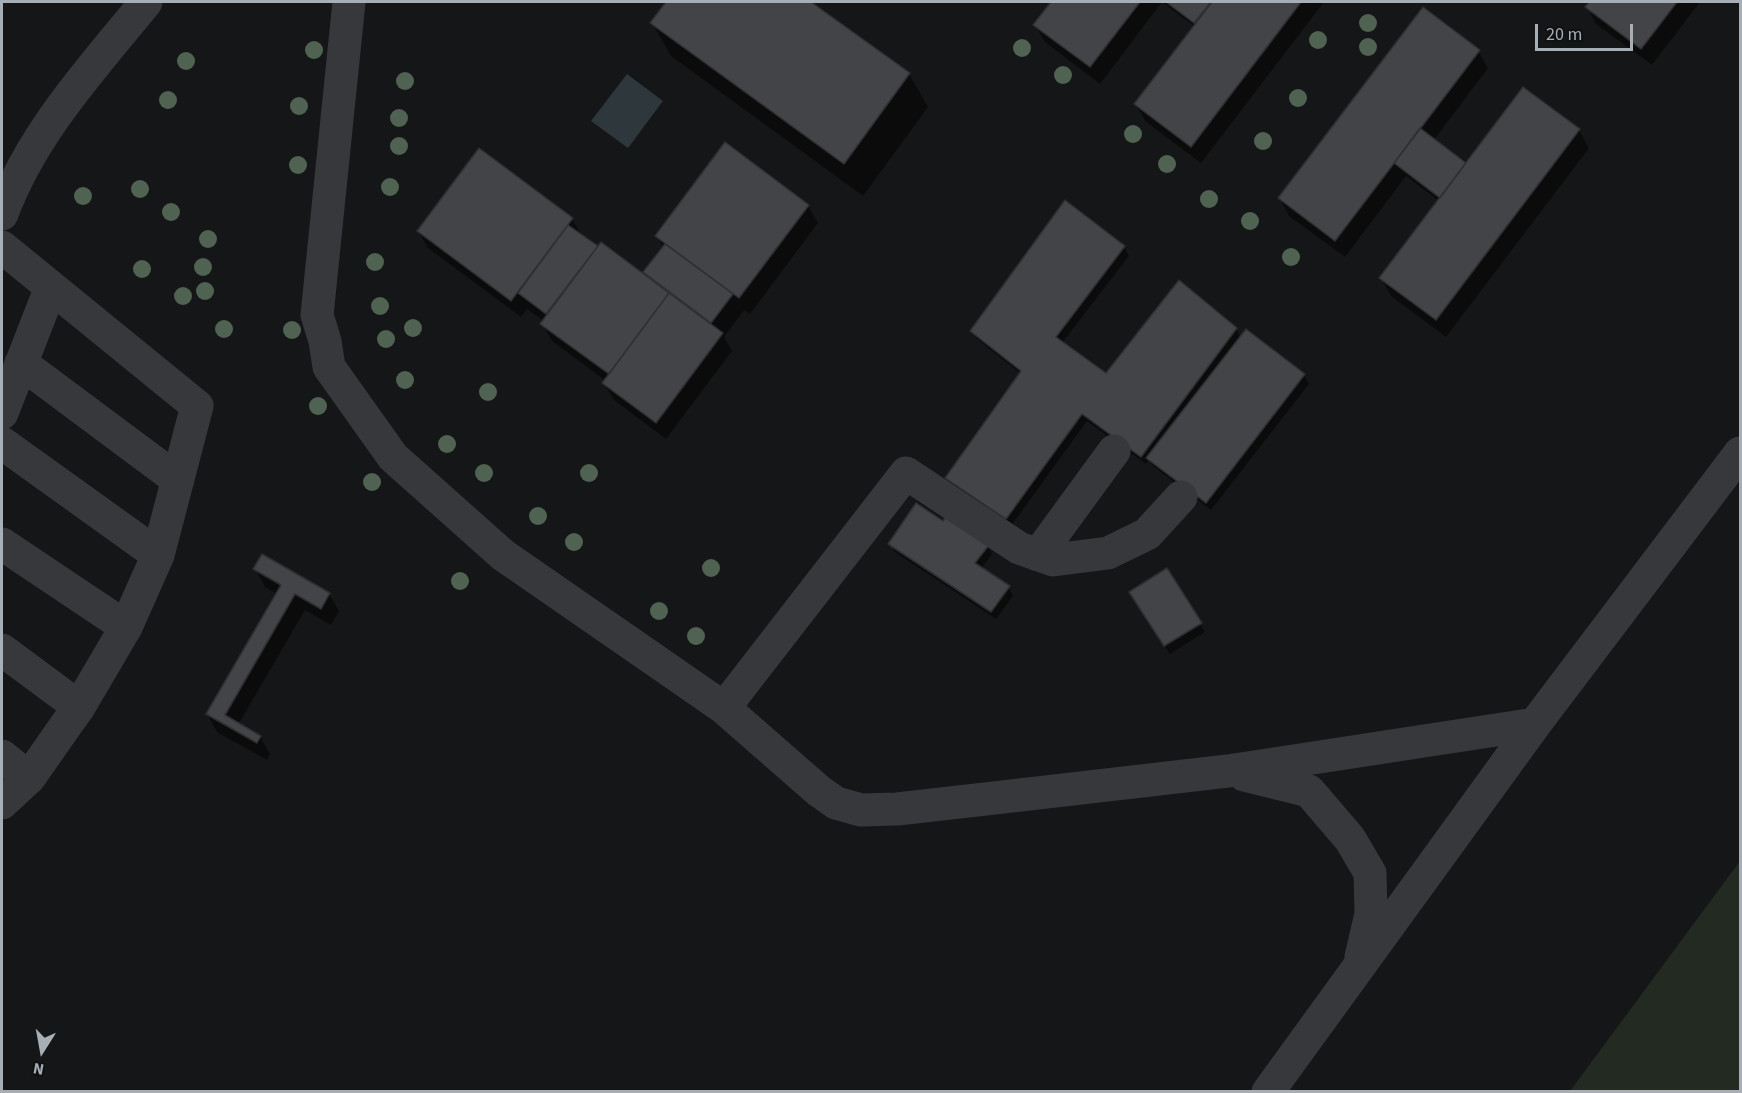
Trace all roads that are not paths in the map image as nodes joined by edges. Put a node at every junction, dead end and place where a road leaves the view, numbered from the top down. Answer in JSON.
{"nodes":[{"id":1,"x":146,"y":2,"type":"edge"},
{"id":2,"x":349,"y":2,"type":"edge"},
{"id":3,"x":2,"y":214,"type":"edge"},
{"id":4,"x":2,"y":247,"type":"edge"},
{"id":5,"x":51,"y":287,"type":"junction"},
{"id":6,"x":21,"y":363,"type":"junction"},
{"id":7,"x":2,"y":413,"type":"edge"},
{"id":8,"x":2,"y":443,"type":"edge"},
{"id":9,"x":1114,"y":451,"type":"dead end"},
{"id":10,"x":1740,"y":453,"type":"edge"},
{"id":11,"x":178,"y":480,"type":"junction"},
{"id":12,"x":1181,"y":497,"type":"dead end"},
{"id":13,"x":2,"y":544,"type":"edge"},
{"id":14,"x":158,"y":555,"type":"junction"},
{"id":15,"x":1038,"y":555,"type":"junction"},
{"id":16,"x":126,"y":627,"type":"junction"},
{"id":17,"x":2,"y":650,"type":"edge"},
{"id":18,"x":79,"y":707,"type":"junction"},
{"id":19,"x":724,"y":708,"type":"junction"},
{"id":20,"x":1535,"y":724,"type":"junction"},
{"id":21,"x":2,"y":756,"type":"edge"},
{"id":22,"x":1228,"y":771,"type":"junction"},
{"id":23,"x":29,"y":778,"type":"junction"},
{"id":24,"x":2,"y":803,"type":"edge"},
{"id":25,"x":1358,"y":970,"type":"junction"},
{"id":26,"x":1268,"y":1092,"type":"edge"}],
"edges":[{"from":1,"to":3,"type":"lane"},
{"from":2,"to":19,"type":"lane"},
{"from":4,"to":5,"type":"lane"},
{"from":5,"to":6,"type":"lane"},
{"from":5,"to":11,"type":"lane"},
{"from":6,"to":7,"type":"lane"},
{"from":6,"to":11,"type":"lane"},
{"from":8,"to":14,"type":"lane"},
{"from":9,"to":15,"type":"lane"},
{"from":10,"to":20,"type":"lane"},
{"from":11,"to":14,"type":"lane"},
{"from":12,"to":15,"type":"lane"},
{"from":13,"to":16,"type":"lane"},
{"from":14,"to":16,"type":"lane"},
{"from":15,"to":19,"type":"lane"},
{"from":16,"to":18,"type":"lane"},
{"from":17,"to":18,"type":"lane"},
{"from":18,"to":23,"type":"lane"},
{"from":19,"to":22,"type":"lane"},
{"from":20,"to":22,"type":"lane"},
{"from":20,"to":25,"type":"lane"},
{"from":21,"to":23,"type":"lane"},
{"from":22,"to":25,"type":"lane"},
{"from":23,"to":24,"type":"lane"},
{"from":25,"to":26,"type":"lane"}]}
